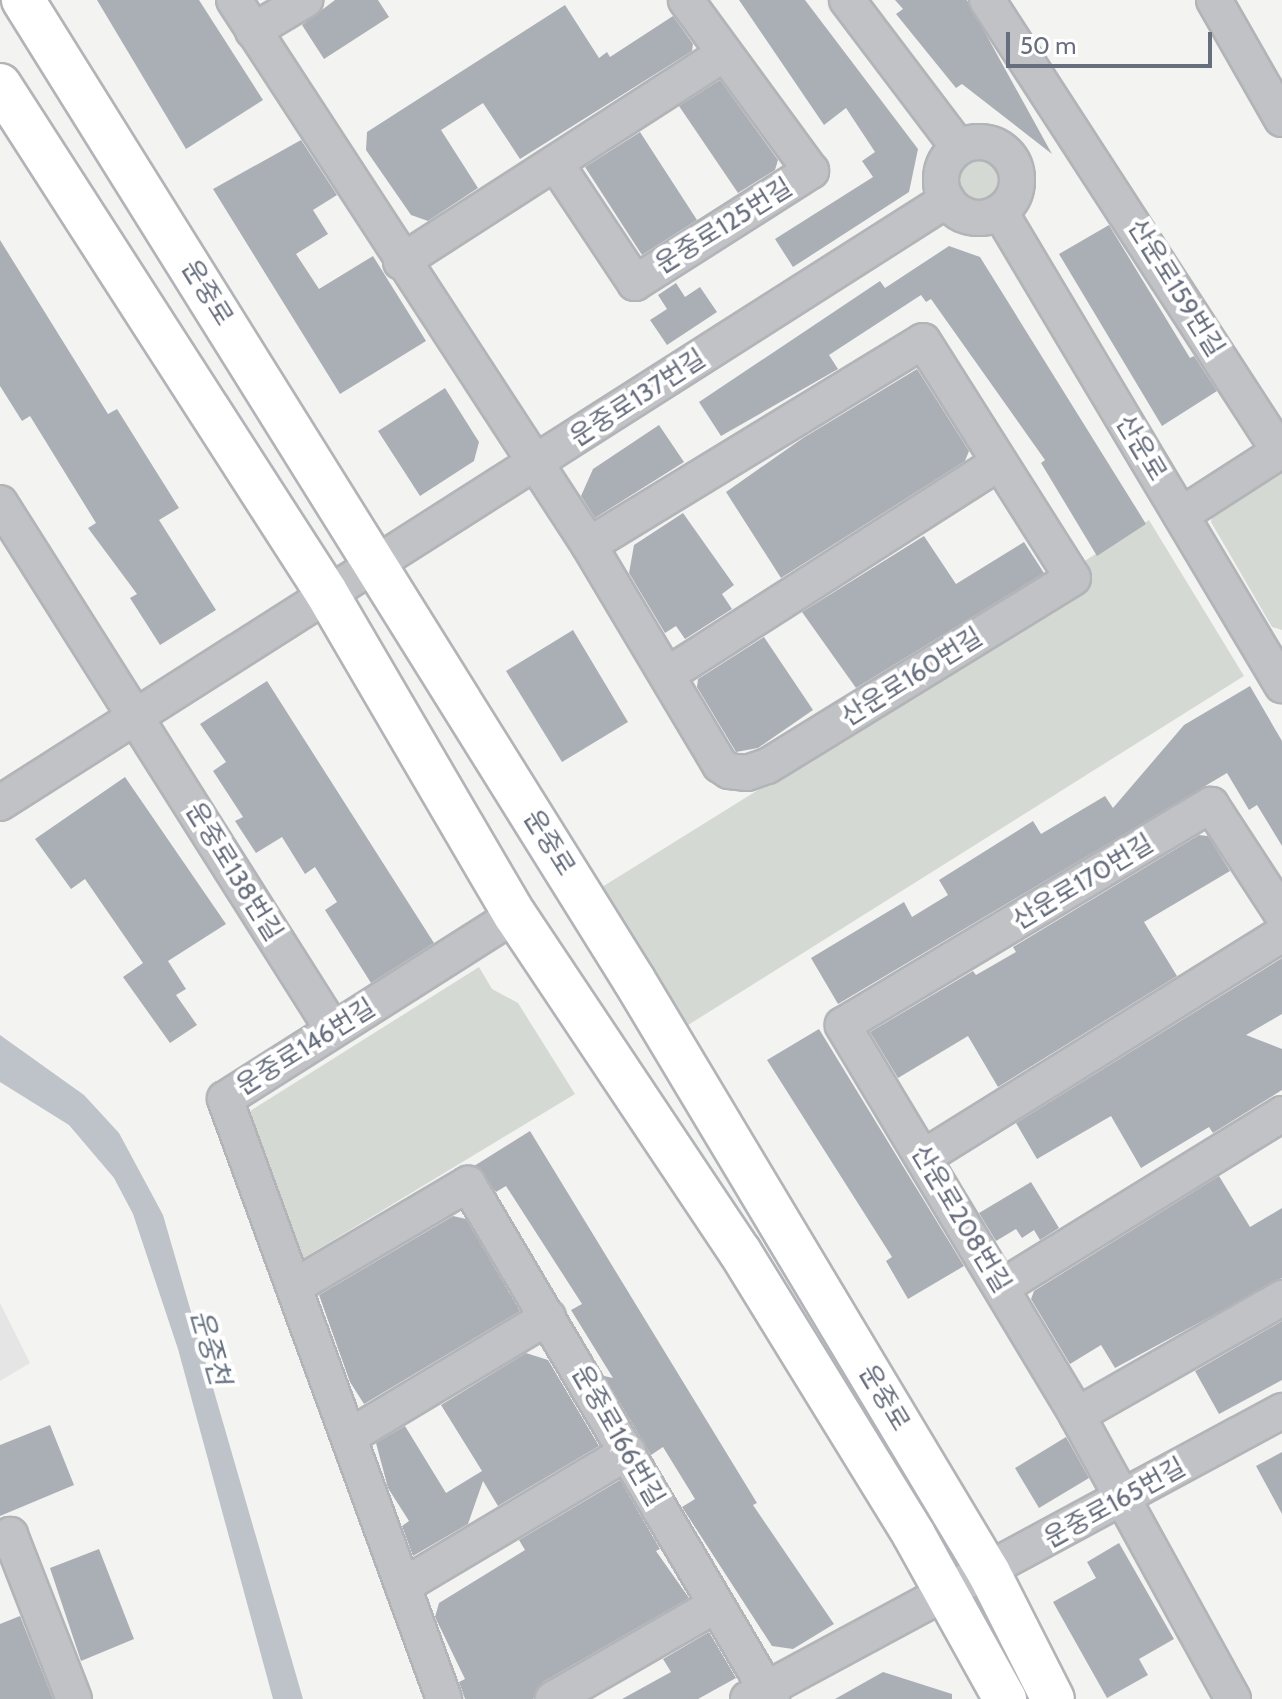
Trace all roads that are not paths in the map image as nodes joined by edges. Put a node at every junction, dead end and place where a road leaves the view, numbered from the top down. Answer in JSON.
{"nodes":[{"id":1,"x":23,"y":0,"type":"edge"},
{"id":2,"x":234,"y":0,"type":"edge"},
{"id":3,"x":305,"y":0,"type":"edge"},
{"id":4,"x":686,"y":0,"type":"edge"},
{"id":5,"x":847,"y":0,"type":"edge"},
{"id":6,"x":987,"y":0,"type":"edge"},
{"id":7,"x":1214,"y":0,"type":"edge"},
{"id":8,"x":253,"y":31,"type":"junction"},
{"id":9,"x":724,"y":54,"type":"junction"},
{"id":10,"x":0,"y":85,"type":"edge"},
{"id":11,"x":1282,"y":119,"type":"edge"},
{"id":12,"x":958,"y":147,"type":"junction"},
{"id":13,"x":556,"y":164,"type":"junction"},
{"id":14,"x":947,"y":200,"type":"junction"},
{"id":15,"x":1000,"y":212,"type":"junction"},
{"id":16,"x":401,"y":262,"type":"junction"},
{"id":17,"x":1281,"y":451,"type":"edge"},
{"id":18,"x":537,"y":463,"type":"junction"},
{"id":19,"x":999,"y":463,"type":"junction"},
{"id":20,"x":0,"y":503,"type":"edge"},
{"id":21,"x":1181,"y":515,"type":"junction"},
{"id":22,"x":589,"y":545,"type":"junction"},
{"id":23,"x":374,"y":564,"type":"junction"},
{"id":24,"x":326,"y":592,"type":"junction"},
{"id":25,"x":670,"y":673,"type":"junction"},
{"id":26,"x":1282,"y":684,"type":"edge"},
{"id":27,"x":136,"y":714,"type":"junction"},
{"id":28,"x":0,"y":803,"type":"edge"},
{"id":29,"x":1282,"y":914,"type":"edge"},
{"id":30,"x":515,"y":915,"type":"junction"},
{"id":31,"x":1282,"y":934,"type":"edge"},
{"id":32,"x":843,"y":1025,"type":"joint"},
{"id":33,"x":333,"y":1030,"type":"junction"},
{"id":34,"x":1282,"y":1114,"type":"edge"},
{"id":35,"x":924,"y":1157,"type":"junction"},
{"id":36,"x":297,"y":1285,"type":"junction"},
{"id":37,"x":1002,"y":1287,"type":"junction"},
{"id":38,"x":1282,"y":1298,"type":"edge"},
{"id":39,"x":548,"y":1317,"type":"junction"},
{"id":40,"x":1282,"y":1411,"type":"edge"},
{"id":41,"x":1077,"y":1415,"type":"junction"},
{"id":42,"x":350,"y":1436,"type":"junction"},
{"id":43,"x":628,"y":1452,"type":"junction"},
{"id":44,"x":1122,"y":1500,"type":"junction"},
{"id":45,"x":0,"y":1541,"type":"edge"},
{"id":46,"x":989,"y":1573,"type":"junction"},
{"id":47,"x":403,"y":1586,"type":"junction"},
{"id":48,"x":948,"y":1594,"type":"junction"},
{"id":49,"x":716,"y":1605,"type":"junction"},
{"id":50,"x":762,"y":1696,"type":"edge"},
{"id":51,"x":74,"y":1699,"type":"edge"},
{"id":52,"x":444,"y":1699,"type":"edge"},
{"id":53,"x":553,"y":1699,"type":"edge"},
{"id":54,"x":1005,"y":1699,"type":"edge"},
{"id":55,"x":1053,"y":1699,"type":"edge"},
{"id":56,"x":1233,"y":1699,"type":"edge"}],
"edges":[{"from":1,"to":23,"type":"main road","name":"운중로"},
{"from":2,"to":8,"type":"street"},
{"from":3,"to":8,"type":"street"},
{"from":4,"to":9,"type":"street","name":"운중로125번길"},
{"from":5,"to":12,"type":"street"},
{"from":6,"to":17,"type":"street","name":"산운로159번길"},
{"from":7,"to":11,"type":"street"},
{"from":8,"to":16,"type":"street"},
{"from":9,"to":13,"type":"street"},
{"from":9,"to":13,"type":"street","name":"운중로125번길"},
{"from":10,"to":24,"type":"main road","name":"운중로"},
{"from":12,"to":14,"type":"street"},
{"from":12,"to":15,"type":"street"},
{"from":13,"to":16,"type":"street"},
{"from":14,"to":15,"type":"street"},
{"from":14,"to":18,"type":"street","name":"운중로137번길"},
{"from":15,"to":21,"type":"street","name":"산운로"},
{"from":16,"to":18,"type":"street"},
{"from":17,"to":21,"type":"street","name":"산운로159번길"},
{"from":18,"to":22,"type":"street","name":"산운로160번길"},
{"from":18,"to":23,"type":"street","name":"운중로137번길"},
{"from":19,"to":22,"type":"street","name":"산운로160번길"},
{"from":19,"to":25,"type":"street"},
{"from":19,"to":25,"type":"street","name":"산운로160번길"},
{"from":20,"to":27,"type":"street","name":"운중로138번길"},
{"from":21,"to":26,"type":"street","name":"산운로"},
{"from":22,"to":25,"type":"street","name":"산운로160번길"},
{"from":23,"to":24,"type":"street","name":"운중로137번길"},
{"from":23,"to":46,"type":"main road","name":"운중로"},
{"from":24,"to":27,"type":"street"},
{"from":24,"to":30,"type":"main road","name":"운중로"},
{"from":27,"to":28,"type":"street"},
{"from":27,"to":33,"type":"street","name":"운중로138번길"},
{"from":29,"to":32,"type":"street","name":"산운로170번길"},
{"from":30,"to":33,"type":"street","name":"운중로146번길"},
{"from":30,"to":48,"type":"main road","name":"운중로"},
{"from":31,"to":35,"type":"street"},
{"from":32,"to":35,"type":"street","name":"산운로208번길"},
{"from":33,"to":36,"type":"street","name":"운중로146번길"},
{"from":34,"to":37,"type":"street"},
{"from":35,"to":37,"type":"street","name":"산운로208번길"},
{"from":36,"to":39,"type":"street","name":"운중로166번길"},
{"from":36,"to":42,"type":"street","name":"운중로146번길"},
{"from":37,"to":41,"type":"street","name":"산운로208번길"},
{"from":38,"to":41,"type":"street"},
{"from":39,"to":42,"type":"street"},
{"from":39,"to":43,"type":"street","name":"운중로166번길"},
{"from":40,"to":44,"type":"street","name":"운중로165번길"},
{"from":41,"to":44,"type":"street","name":"산운로208번길"},
{"from":42,"to":47,"type":"street","name":"운중로146번길"},
{"from":43,"to":47,"type":"street"},
{"from":43,"to":49,"type":"street","name":"운중로166번길"},
{"from":44,"to":46,"type":"street","name":"운중로165번길"},
{"from":44,"to":56,"type":"street","name":"산운로208번길"},
{"from":45,"to":51,"type":"street"},
{"from":46,"to":48,"type":"street","name":"운중로165번길"},
{"from":46,"to":55,"type":"main road","name":"운중로"},
{"from":47,"to":52,"type":"street","name":"운중로146번길"},
{"from":48,"to":50,"type":"street","name":"운중로166번길"},
{"from":48,"to":54,"type":"main road","name":"운중로"},
{"from":49,"to":50,"type":"street","name":"운중로166번길"},
{"from":49,"to":53,"type":"street"}]}
